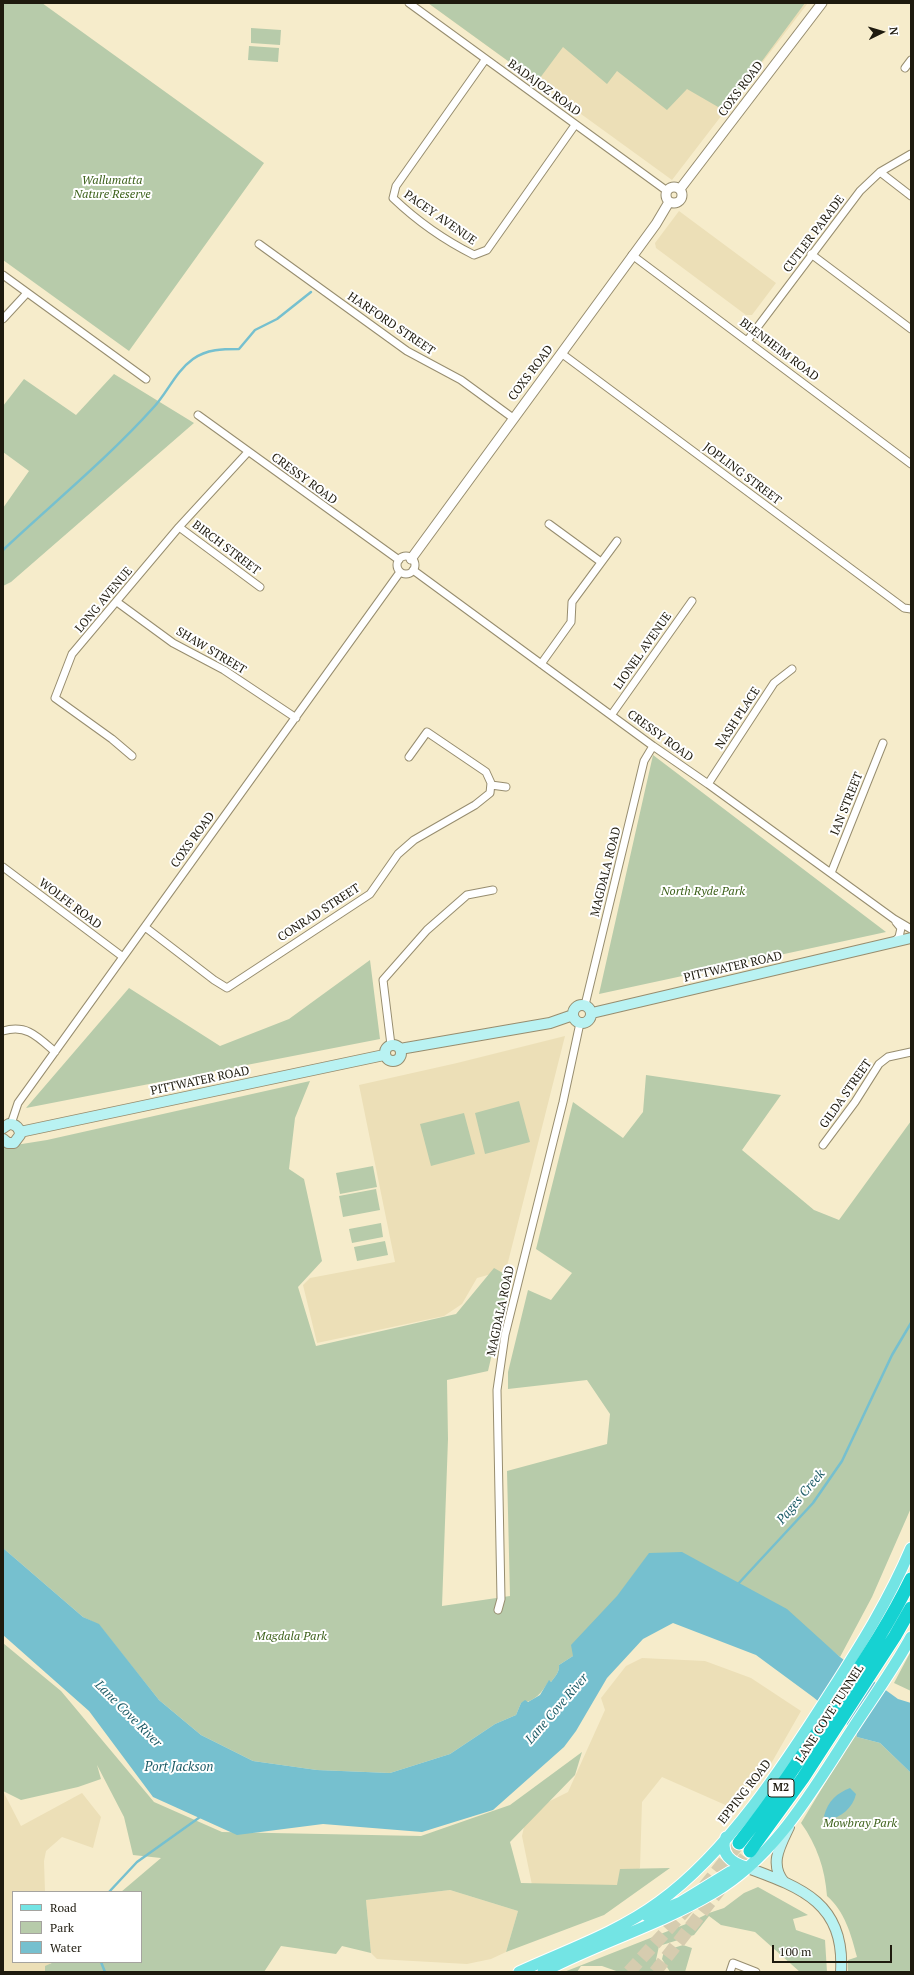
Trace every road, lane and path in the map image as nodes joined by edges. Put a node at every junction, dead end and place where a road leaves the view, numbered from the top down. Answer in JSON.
{"nodes":[{"id":1,"x":409,"y":3,"type":"edge"},
{"id":2,"x":822,"y":3,"type":"edge"},
{"id":3,"x":485,"y":60,"type":"junction"},
{"id":4,"x":911,"y":60,"type":"edge"},
{"id":5,"x":905,"y":68,"type":"dead end"},
{"id":6,"x":575,"y":125,"type":"junction"},
{"id":7,"x":911,"y":154,"type":"edge"},
{"id":8,"x":880,"y":172,"type":"junction"},
{"id":9,"x":680,"y":189,"type":"junction"},
{"id":10,"x":667,"y":191,"type":"junction"},
{"id":11,"x":911,"y":196,"type":"edge"},
{"id":12,"x":669,"y":202,"type":"junction"},
{"id":13,"x":259,"y":244,"type":"dead end"},
{"id":14,"x":811,"y":254,"type":"junction"},
{"id":15,"x":632,"y":255,"type":"junction"},
{"id":16,"x":3,"y":275,"type":"edge"},
{"id":17,"x":27,"y":293,"type":"junction"},
{"id":18,"x":3,"y":319,"type":"edge"},
{"id":19,"x":911,"y":329,"type":"edge"},
{"id":20,"x":747,"y":341,"type":"junction"},
{"id":21,"x":561,"y":353,"type":"junction"},
{"id":22,"x":146,"y":379,"type":"dead end"},
{"id":23,"x":198,"y":416,"type":"dead end"},
{"id":24,"x":513,"y":418,"type":"junction"},
{"id":25,"x":248,"y":452,"type":"junction"},
{"id":26,"x":911,"y":464,"type":"edge"},
{"id":27,"x":549,"y":524,"type":"dead end"},
{"id":28,"x":180,"y":527,"type":"junction"},
{"id":29,"x":617,"y":541,"type":"dead end"},
{"id":30,"x":411,"y":559,"type":"junction"},
{"id":31,"x":399,"y":560,"type":"junction"},
{"id":32,"x":601,"y":562,"type":"junction"},
{"id":33,"x":413,"y":570,"type":"junction"},
{"id":34,"x":400,"y":572,"type":"junction"},
{"id":35,"x":260,"y":587,"type":"dead end"},
{"id":36,"x":692,"y":601,"type":"dead end"},
{"id":37,"x":116,"y":602,"type":"junction"},
{"id":38,"x":911,"y":609,"type":"edge"},
{"id":39,"x":541,"y":664,"type":"junction"},
{"id":40,"x":792,"y":669,"type":"dead end"},
{"id":41,"x":612,"y":714,"type":"junction"},
{"id":42,"x":296,"y":718,"type":"junction"},
{"id":43,"x":883,"y":743,"type":"dead end"},
{"id":44,"x":653,"y":746,"type":"junction"},
{"id":45,"x":132,"y":756,"type":"dead end"},
{"id":46,"x":409,"y":756,"type":"dead end"},
{"id":47,"x":708,"y":784,"type":"junction"},
{"id":48,"x":491,"y":785,"type":"junction"},
{"id":49,"x":506,"y":787,"type":"dead end"},
{"id":50,"x":3,"y":868,"type":"edge"},
{"id":51,"x":831,"y":873,"type":"junction"},
{"id":52,"x":493,"y":890,"type":"dead end"},
{"id":53,"x":894,"y":919,"type":"junction"},
{"id":54,"x":145,"y":927,"type":"junction"},
{"id":55,"x":911,"y":929,"type":"edge"},
{"id":56,"x":911,"y":938,"type":"edge"},
{"id":57,"x":896,"y":940,"type":"junction"},
{"id":58,"x":911,"y":942,"type":"edge"},
{"id":59,"x":880,"y":946,"type":"junction"},
{"id":60,"x":123,"y":957,"type":"junction"},
{"id":61,"x":588,"y":1009,"type":"junction"},
{"id":62,"x":573,"y":1015,"type":"junction"},
{"id":63,"x":580,"y":1023,"type":"junction"},
{"id":64,"x":3,"y":1031,"type":"edge"},
{"id":65,"x":396,"y":1047,"type":"junction"},
{"id":66,"x":55,"y":1052,"type":"junction"},
{"id":67,"x":911,"y":1052,"type":"edge"},
{"id":68,"x":384,"y":1055,"type":"junction"},
{"id":69,"x":7,"y":1126,"type":"edge"},
{"id":70,"x":20,"y":1132,"type":"junction"},
{"id":71,"x":3,"y":1139,"type":"edge"},
{"id":72,"x":823,"y":1145,"type":"dead end"},
{"id":73,"x":911,"y":1548,"type":"edge"},
{"id":74,"x":911,"y":1579,"type":"edge"},
{"id":75,"x":911,"y":1608,"type":"edge"},
{"id":76,"x":498,"y":1610,"type":"dead end"},
{"id":77,"x":911,"y":1637,"type":"edge"},
{"id":78,"x":864,"y":1651,"type":"junction"},
{"id":79,"x":819,"y":1731,"type":"junction"},
{"id":80,"x":791,"y":1822,"type":"junction"},
{"id":81,"x":726,"y":1836,"type":"junction"},
{"id":82,"x":739,"y":1843,"type":"tunnel mouth"},
{"id":83,"x":750,"y":1851,"type":"tunnel mouth"},
{"id":84,"x":746,"y":1867,"type":"junction"},
{"id":85,"x":784,"y":1882,"type":"junction"},
{"id":86,"x":619,"y":1927,"type":"junction"},
{"id":87,"x":519,"y":1972,"type":"edge"},
{"id":88,"x":543,"y":1972,"type":"edge"},
{"id":89,"x":730,"y":1972,"type":"edge"},
{"id":90,"x":756,"y":1972,"type":"edge"},
{"id":91,"x":841,"y":1972,"type":"edge"}],
"edges":[{"from":1,"to":3,"type":"street","name":"BADAJOZ ROAD"},
{"from":2,"to":9,"type":"street","name":"COXS ROAD"},
{"from":3,"to":6,"type":"street","name":"BADAJOZ ROAD"},
{"from":3,"to":6,"type":"street","name":"PACEY AVENUE"},
{"from":4,"to":5,"type":"street"},
{"from":6,"to":10,"type":"street","name":"BADAJOZ ROAD"},
{"from":7,"to":8,"type":"street","name":"CUTLER PARADE"},
{"from":8,"to":11,"type":"street"},
{"from":8,"to":14,"type":"street","name":"CUTLER PARADE"},
{"from":9,"to":10,"type":"street"},
{"from":9,"to":12,"type":"street"},
{"from":10,"to":12,"type":"street"},
{"from":12,"to":15,"type":"street","name":"COXS ROAD"},
{"from":13,"to":24,"type":"street","name":"HARFORD STREET"},
{"from":14,"to":19,"type":"street"},
{"from":14,"to":20,"type":"street","name":"CUTLER PARADE"},
{"from":15,"to":20,"type":"street","name":"BLENHEIM ROAD"},
{"from":15,"to":21,"type":"street","name":"COXS ROAD"},
{"from":16,"to":17,"type":"street"},
{"from":17,"to":18,"type":"street"},
{"from":17,"to":22,"type":"street"},
{"from":20,"to":26,"type":"street","name":"BLENHEIM ROAD"},
{"from":21,"to":24,"type":"street","name":"COXS ROAD"},
{"from":21,"to":38,"type":"street","name":"JOPLING STREET"},
{"from":23,"to":25,"type":"street","name":"CRESSY ROAD"},
{"from":24,"to":30,"type":"street","name":"COXS ROAD"},
{"from":25,"to":28,"type":"street","name":"LONG AVENUE"},
{"from":25,"to":31,"type":"street","name":"CRESSY ROAD"},
{"from":27,"to":32,"type":"street"},
{"from":28,"to":35,"type":"street","name":"BIRCH STREET"},
{"from":28,"to":37,"type":"street","name":"LONG AVENUE"},
{"from":29,"to":32,"type":"street"},
{"from":30,"to":31,"type":"street"},
{"from":30,"to":33,"type":"street"},
{"from":31,"to":34,"type":"street"},
{"from":32,"to":39,"type":"street"},
{"from":33,"to":34,"type":"street"},
{"from":33,"to":39,"type":"street","name":"CRESSY ROAD"},
{"from":34,"to":42,"type":"street","name":"COXS ROAD"},
{"from":36,"to":41,"type":"street","name":"LIONEL AVENUE"},
{"from":37,"to":42,"type":"street","name":"SHAW STREET"},
{"from":37,"to":45,"type":"street","name":"LONG AVENUE"},
{"from":39,"to":41,"type":"street","name":"CRESSY ROAD"},
{"from":40,"to":47,"type":"street","name":"NASH PLACE"},
{"from":41,"to":44,"type":"street","name":"CRESSY ROAD"},
{"from":42,"to":54,"type":"street","name":"COXS ROAD"},
{"from":43,"to":51,"type":"street","name":"IAN STREET"},
{"from":44,"to":47,"type":"street","name":"CRESSY ROAD"},
{"from":44,"to":61,"type":"street","name":"MAGDALA ROAD"},
{"from":46,"to":48,"type":"street"},
{"from":47,"to":51,"type":"street","name":"CRESSY ROAD"},
{"from":48,"to":49,"type":"street"},
{"from":48,"to":54,"type":"street","name":"CONRAD STREET"},
{"from":50,"to":60,"type":"street","name":"WOLFE ROAD"},
{"from":51,"to":53,"type":"street","name":"CRESSY ROAD"},
{"from":52,"to":65,"type":"street"},
{"from":53,"to":55,"type":"street","name":"CRESSY ROAD"},
{"from":53,"to":57,"type":"street"},
{"from":54,"to":60,"type":"street","name":"COXS ROAD"},
{"from":56,"to":57,"type":"main road","name":"PITTWATER ROAD"},
{"from":57,"to":59,"type":"main road","name":"PITTWATER ROAD"},
{"from":58,"to":59,"type":"main road","name":"PITTWATER ROAD"},
{"from":59,"to":61,"type":"main road","name":"PITTWATER ROAD"},
{"from":60,"to":66,"type":"street","name":"COXS ROAD"},
{"from":61,"to":62,"type":"main road"},
{"from":61,"to":63,"type":"main road"},
{"from":62,"to":63,"type":"main road"},
{"from":62,"to":65,"type":"main road"},
{"from":63,"to":76,"type":"street","name":"MAGDALA ROAD"},
{"from":64,"to":66,"type":"street"},
{"from":65,"to":68,"type":"main road"},
{"from":65,"to":68,"type":"main road"},
{"from":66,"to":69,"type":"street","name":"COXS ROAD"},
{"from":67,"to":72,"type":"street","name":"GILDA STREET"},
{"from":68,"to":70,"type":"main road","name":"PITTWATER ROAD"},
{"from":69,"to":70,"type":"main road"},
{"from":70,"to":71,"type":"main road"},
{"from":73,"to":78,"type":"main road"},
{"from":74,"to":78,"type":"highway","name":"LANE COVE TUNNEL","number":"M2"},
{"from":75,"to":79,"type":"highway","name":"LANE COVE TUNNEL","number":"M2"},
{"from":77,"to":80,"type":"main road"},
{"from":78,"to":79,"type":"highway","name":"LANE COVE TUNNEL","number":"M2"},
{"from":79,"to":81,"type":"main road","name":"EPPING ROAD"},
{"from":79,"to":82,"type":"highway","name":"LANE COVE TUNNEL","number":"M2"},
{"from":79,"to":83,"type":"highway","name":"LANE COVE TUNNEL","number":"M2"},
{"from":80,"to":84,"type":"main road"},
{"from":80,"to":85,"type":"main road"},
{"from":81,"to":84,"type":"main road"},
{"from":81,"to":86,"type":"main road","name":"EPPING ROAD"},
{"from":84,"to":85,"type":"main road"},
{"from":84,"to":86,"type":"main road"},
{"from":84,"to":88,"type":"main road"},
{"from":85,"to":91,"type":"main road"},
{"from":86,"to":87,"type":"main road","name":"EPPING ROAD"},
{"from":89,"to":90,"type":"street"}]}
